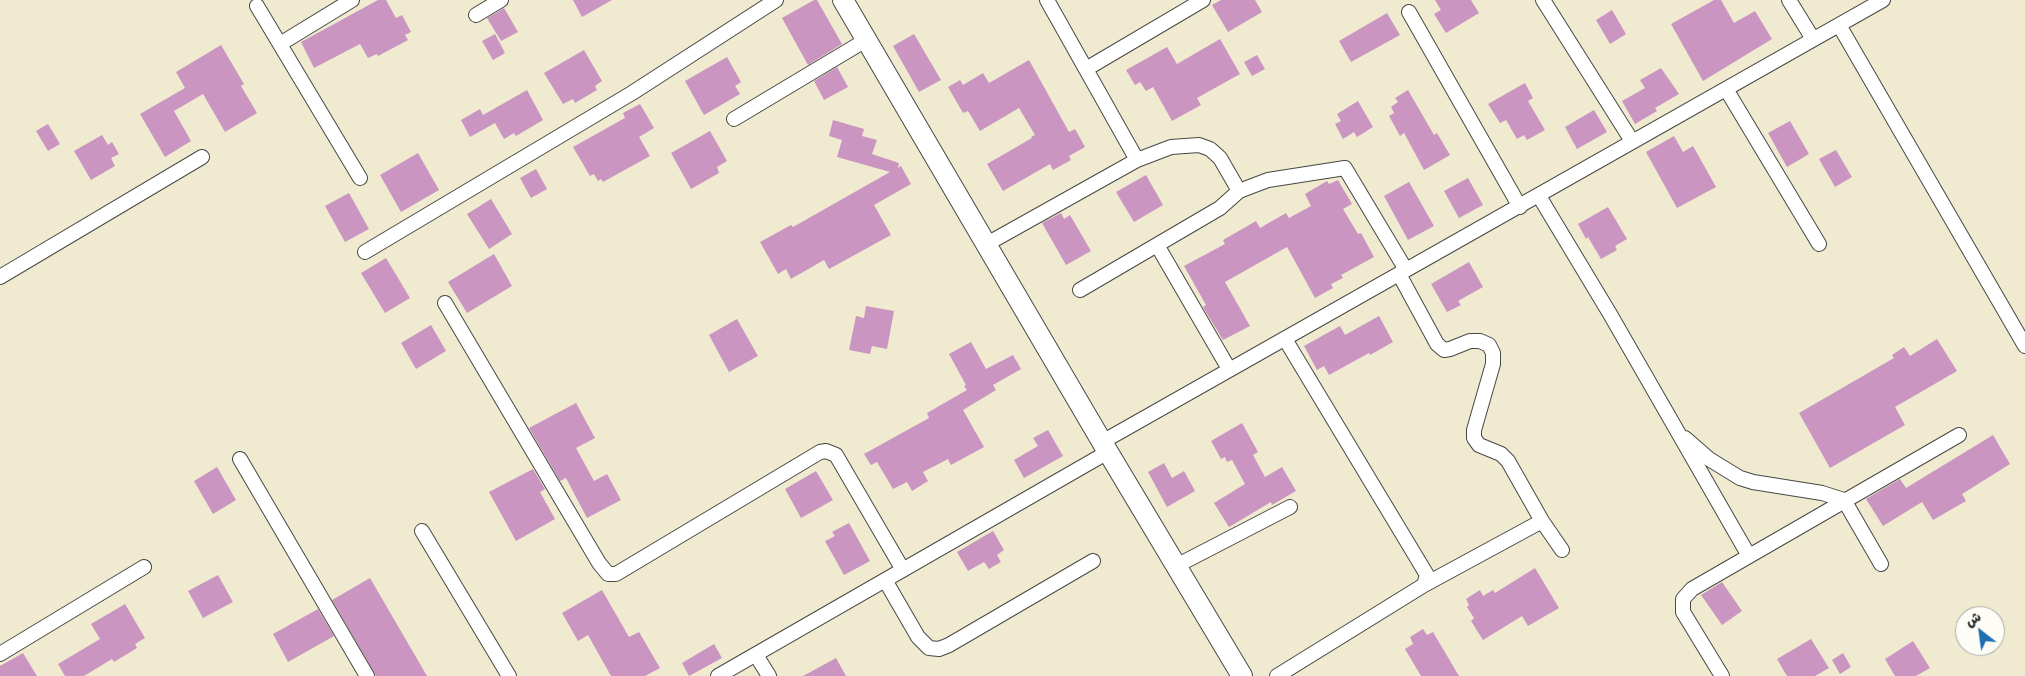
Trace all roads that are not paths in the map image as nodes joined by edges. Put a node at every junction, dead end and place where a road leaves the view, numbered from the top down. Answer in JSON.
{"nodes":[{"id":1,"x":352,"y":0,"type":"edge"},
{"id":2,"x":501,"y":0,"type":"edge"},
{"id":3,"x":776,"y":0,"type":"edge"},
{"id":4,"x":843,"y":0,"type":"edge"},
{"id":5,"x":1046,"y":0,"type":"edge"},
{"id":6,"x":1203,"y":0,"type":"edge"},
{"id":7,"x":1543,"y":0,"type":"edge"},
{"id":8,"x":1789,"y":0,"type":"edge"},
{"id":9,"x":1883,"y":0,"type":"edge"},
{"id":10,"x":258,"y":6,"type":"dead end"},
{"id":11,"x":1409,"y":12,"type":"dead end"},
{"id":12,"x":476,"y":15,"type":"dead end"},
{"id":13,"x":1839,"y":25,"type":"junction"},
{"id":14,"x":1813,"y":39,"type":"junction"},
{"id":15,"x":866,"y":40,"type":"junction"},
{"id":16,"x":280,"y":44,"type":"junction"},
{"id":17,"x":1086,"y":69,"type":"junction"},
{"id":18,"x":1726,"y":88,"type":"junction"},
{"id":19,"x":734,"y":119,"type":"dead end"},
{"id":20,"x":1632,"y":142,"type":"junction"},
{"id":21,"x":202,"y":157,"type":"dead end"},
{"id":22,"x":1137,"y":160,"type":"junction"},
{"id":23,"x":360,"y":178,"type":"dead end"},
{"id":24,"x":1239,"y":191,"type":"junction"},
{"id":25,"x":1539,"y":196,"type":"junction"},
{"id":26,"x":1520,"y":207,"type":"junction"},
{"id":27,"x":1819,"y":244,"type":"dead end"},
{"id":28,"x":986,"y":245,"type":"junction"},
{"id":29,"x":1157,"y":245,"type":"junction"},
{"id":30,"x":365,"y":252,"type":"dead end"},
{"id":31,"x":1402,"y":272,"type":"junction"},
{"id":32,"x":0,"y":278,"type":"edge"},
{"id":33,"x":1080,"y":290,"type":"dead end"},
{"id":34,"x":444,"y":303,"type":"dead end"},
{"id":35,"x":1284,"y":339,"type":"junction"},
{"id":36,"x":2025,"y":346,"type":"edge"},
{"id":37,"x":1229,"y":369,"type":"junction"},
{"id":38,"x":1671,"y":423,"type":"junction"},
{"id":39,"x":1959,"y":435,"type":"dead end"},
{"id":40,"x":1105,"y":447,"type":"junction"},
{"id":41,"x":240,"y":458,"type":"dead end"},
{"id":42,"x":1844,"y":500,"type":"junction"},
{"id":43,"x":1290,"y":507,"type":"dead end"},
{"id":44,"x":1542,"y":521,"type":"junction"},
{"id":45,"x":422,"y":530,"type":"dead end"},
{"id":46,"x":1562,"y":550,"type":"dead end"},
{"id":47,"x":1749,"y":556,"type":"junction"},
{"id":48,"x":1093,"y":561,"type":"dead end"},
{"id":49,"x":1881,"y":564,"type":"dead end"},
{"id":50,"x":1176,"y":566,"type":"junction"},
{"id":51,"x":144,"y":567,"type":"dead end"},
{"id":52,"x":902,"y":570,"type":"junction"},
{"id":53,"x":885,"y":580,"type":"junction"},
{"id":54,"x":1424,"y":585,"type":"junction"},
{"id":55,"x":0,"y":654,"type":"edge"},
{"id":56,"x":756,"y":655,"type":"junction"},
{"id":57,"x":367,"y":676,"type":"edge"},
{"id":58,"x":509,"y":676,"type":"edge"},
{"id":59,"x":718,"y":676,"type":"edge"},
{"id":60,"x":769,"y":676,"type":"edge"},
{"id":61,"x":1242,"y":676,"type":"edge"},
{"id":62,"x":1277,"y":676,"type":"edge"},
{"id":63,"x":1722,"y":676,"type":"edge"}],
"edges":[{"from":1,"to":16,"type":"street"},
{"from":2,"to":12,"type":"street"},
{"from":3,"to":30,"type":"street"},
{"from":4,"to":15,"type":"main road"},
{"from":5,"to":17,"type":"street"},
{"from":6,"to":17,"type":"street"},
{"from":7,"to":20,"type":"street"},
{"from":8,"to":14,"type":"street"},
{"from":9,"to":13,"type":"street"},
{"from":10,"to":16,"type":"street"},
{"from":11,"to":26,"type":"street"},
{"from":13,"to":14,"type":"street"},
{"from":13,"to":36,"type":"street"},
{"from":14,"to":18,"type":"street"},
{"from":15,"to":19,"type":"street"},
{"from":15,"to":28,"type":"main road"},
{"from":16,"to":23,"type":"street"},
{"from":17,"to":22,"type":"street"},
{"from":18,"to":20,"type":"street"},
{"from":18,"to":27,"type":"street"},
{"from":20,"to":25,"type":"street"},
{"from":21,"to":32,"type":"street"},
{"from":22,"to":24,"type":"street"},
{"from":22,"to":28,"type":"street"},
{"from":24,"to":29,"type":"street"},
{"from":24,"to":31,"type":"street"},
{"from":25,"to":26,"type":"street"},
{"from":25,"to":38,"type":"street"},
{"from":26,"to":31,"type":"street"},
{"from":28,"to":40,"type":"main road"},
{"from":29,"to":33,"type":"street"},
{"from":29,"to":37,"type":"street"},
{"from":31,"to":35,"type":"street"},
{"from":31,"to":44,"type":"street"},
{"from":34,"to":52,"type":"street"},
{"from":35,"to":37,"type":"street"},
{"from":35,"to":54,"type":"street"},
{"from":37,"to":40,"type":"street"},
{"from":38,"to":42,"type":"street"},
{"from":38,"to":47,"type":"street"},
{"from":39,"to":42,"type":"street"},
{"from":40,"to":50,"type":"main road"},
{"from":40,"to":52,"type":"street"},
{"from":41,"to":57,"type":"street"},
{"from":42,"to":47,"type":"street"},
{"from":42,"to":49,"type":"street"},
{"from":43,"to":50,"type":"street"},
{"from":44,"to":46,"type":"street"},
{"from":44,"to":54,"type":"street"},
{"from":45,"to":58,"type":"street"},
{"from":47,"to":63,"type":"street"},
{"from":48,"to":53,"type":"street"},
{"from":50,"to":61,"type":"main road"},
{"from":51,"to":55,"type":"street"},
{"from":52,"to":53,"type":"street"},
{"from":53,"to":56,"type":"street"},
{"from":54,"to":62,"type":"street"},
{"from":56,"to":59,"type":"street"},
{"from":56,"to":60,"type":"street"}]}
